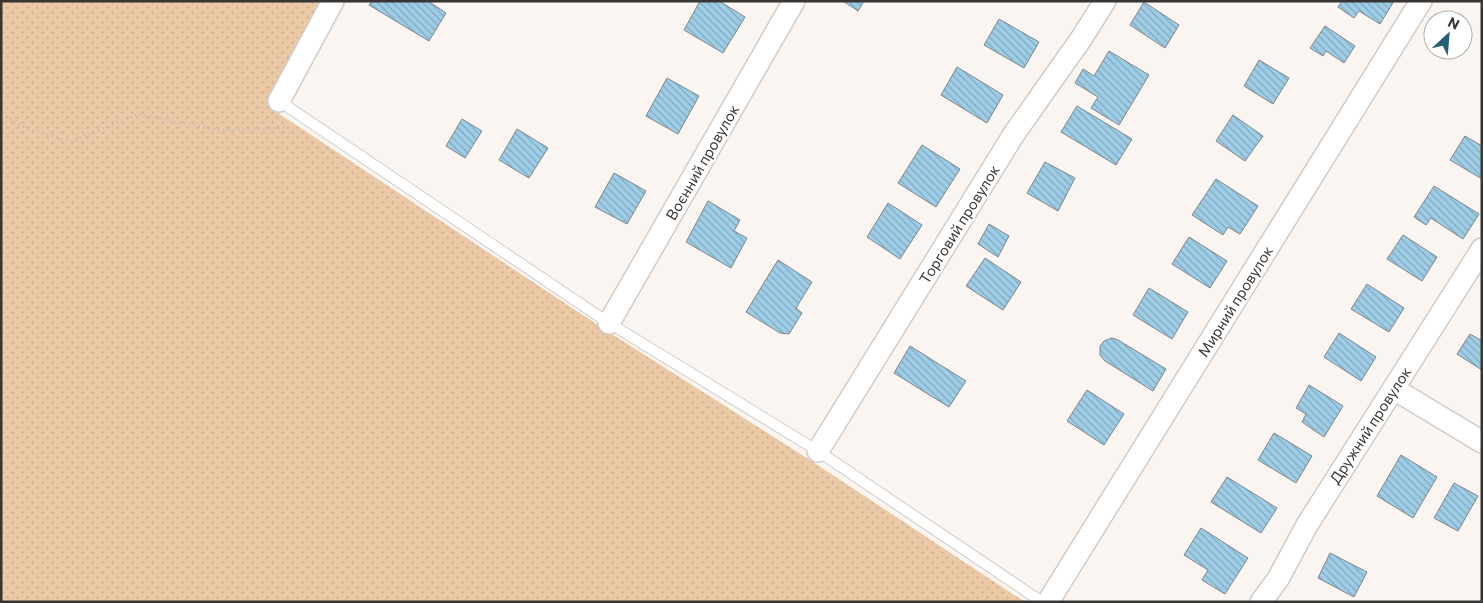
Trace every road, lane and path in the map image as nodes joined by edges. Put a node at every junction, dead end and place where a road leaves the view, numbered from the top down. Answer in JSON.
{"nodes":[{"id":1,"x":332,"y":1,"type":"edge"},
{"id":2,"x":794,"y":1,"type":"edge"},
{"id":3,"x":1105,"y":1,"type":"edge"},
{"id":4,"x":1421,"y":1,"type":"edge"},
{"id":5,"x":279,"y":101,"type":"joint"},
{"id":6,"x":1,"y":115,"type":"edge"},
{"id":7,"x":313,"y":124,"type":"junction"},
{"id":8,"x":1482,"y":249,"type":"edge"},
{"id":9,"x":609,"y":323,"type":"junction"},
{"id":10,"x":1394,"y":389,"type":"junction"},
{"id":11,"x":1482,"y":442,"type":"edge"},
{"id":12,"x":818,"y":451,"type":"junction"},
{"id":13,"x":1042,"y":602,"type":"edge"},
{"id":14,"x":1048,"y":602,"type":"edge"},
{"id":15,"x":1261,"y":602,"type":"edge"}],
"edges":[{"from":1,"to":5,"type":"street"},
{"from":2,"to":9,"type":"street","name":"Воєнний провулок"},
{"from":3,"to":12,"type":"street","name":"Торговий провулок"},
{"from":4,"to":14,"type":"street","name":"Мирний провулок"},
{"from":5,"to":7,"type":"lane"},
{"from":6,"to":7,"type":"path"},
{"from":7,"to":9,"type":"lane"},
{"from":8,"to":10,"type":"street","name":"Дружний провулок"},
{"from":9,"to":12,"type":"lane"},
{"from":10,"to":11,"type":"street"},
{"from":10,"to":15,"type":"street","name":"Дружний провулок"},
{"from":12,"to":13,"type":"lane"}]}
